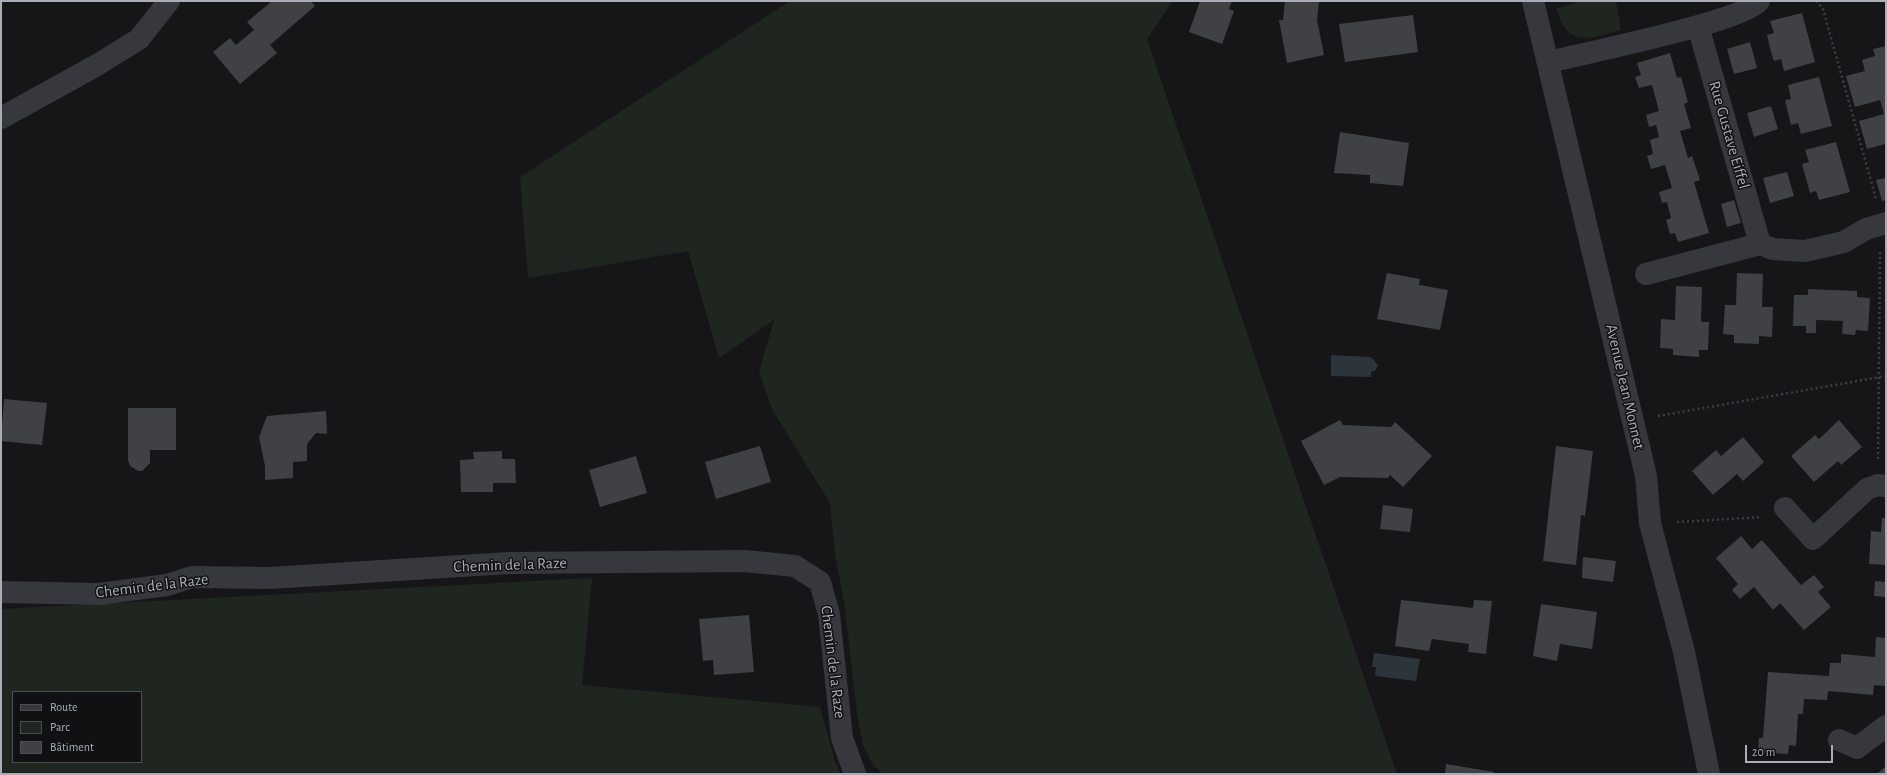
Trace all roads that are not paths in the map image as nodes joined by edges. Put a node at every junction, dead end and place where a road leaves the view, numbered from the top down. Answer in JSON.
{"nodes":[{"id":1,"x":169,"y":1,"type":"edge"},
{"id":2,"x":1533,"y":1,"type":"edge"},
{"id":3,"x":1759,"y":1,"type":"edge"},
{"id":4,"x":1698,"y":26,"type":"junction"},
{"id":5,"x":1549,"y":62,"type":"junction"},
{"id":6,"x":1,"y":118,"type":"edge"},
{"id":7,"x":1886,"y":223,"type":"edge"},
{"id":8,"x":1760,"y":244,"type":"junction"},
{"id":9,"x":1646,"y":274,"type":"dead end"},
{"id":10,"x":1886,"y":486,"type":"edge"},
{"id":11,"x":1785,"y":508,"type":"road end"},
{"id":12,"x":1,"y":592,"type":"edge"},
{"id":13,"x":1886,"y":726,"type":"edge"},
{"id":14,"x":1839,"y":740,"type":"dead end"},
{"id":15,"x":855,"y":774,"type":"edge"},
{"id":16,"x":1709,"y":774,"type":"edge"}],
"edges":[{"from":1,"to":6,"type":"street"},
{"from":2,"to":5,"type":"street","name":"Avenue Jean Monnet"},
{"from":3,"to":4,"type":"street"},
{"from":4,"to":5,"type":"street"},
{"from":4,"to":8,"type":"street","name":"Rue Gustave Eiffel"},
{"from":5,"to":16,"type":"street","name":"Avenue Jean Monnet"},
{"from":7,"to":8,"type":"street"},
{"from":8,"to":9,"type":"street"},
{"from":10,"to":11,"type":"street"},
{"from":12,"to":15,"type":"street","name":"Chemin de la Raze"},
{"from":13,"to":14,"type":"street"}]}
